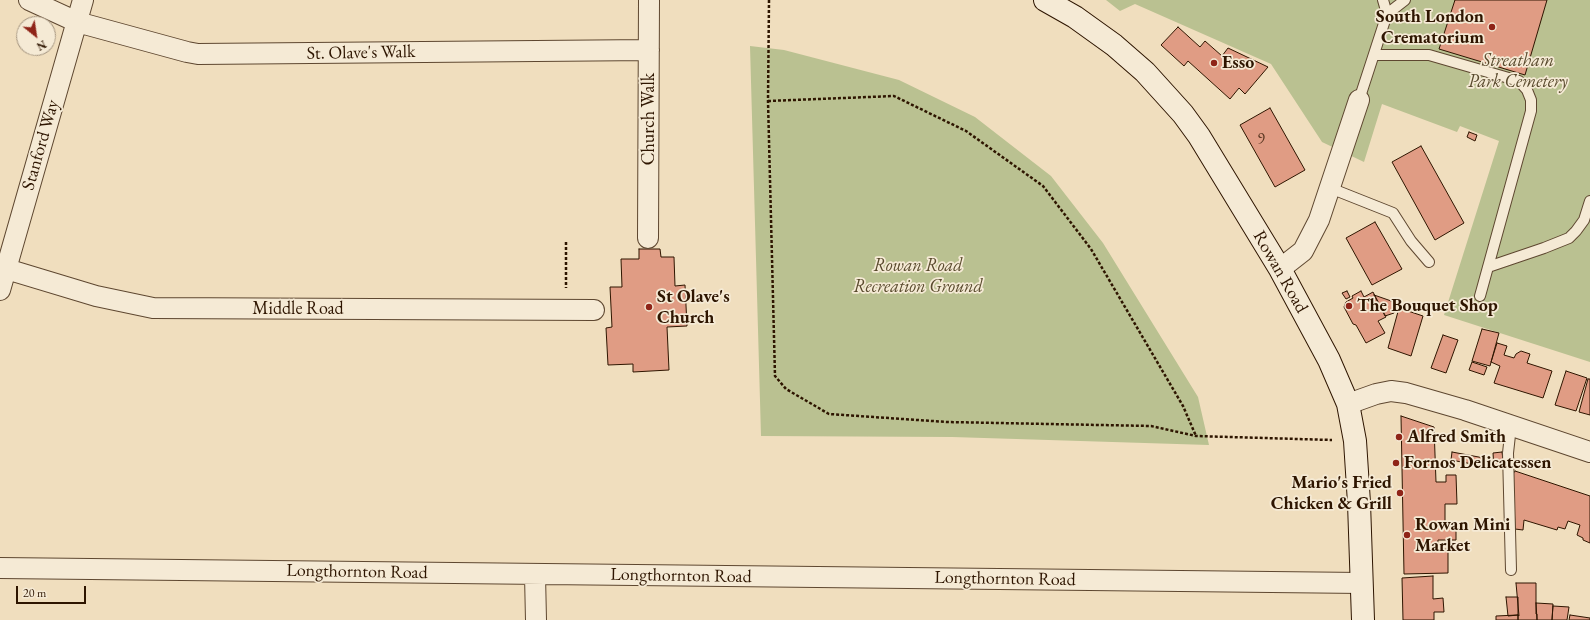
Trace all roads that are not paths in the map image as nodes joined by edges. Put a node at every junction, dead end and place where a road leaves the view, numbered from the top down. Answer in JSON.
{"nodes":[{"id":1,"x":29,"y":0,"type":"edge"},
{"id":2,"x":83,"y":0,"type":"edge"},
{"id":3,"x":649,"y":0,"type":"edge"},
{"id":4,"x":1045,"y":0,"type":"edge"},
{"id":5,"x":1383,"y":0,"type":"edge"},
{"id":6,"x":1405,"y":0,"type":"edge"},
{"id":7,"x":1387,"y":14,"type":"junction"},
{"id":8,"x":77,"y":22,"type":"junction"},
{"id":9,"x":650,"y":50,"type":"junction"},
{"id":10,"x":1374,"y":55,"type":"junction"},
{"id":11,"x":1359,"y":100,"type":"joint"},
{"id":12,"x":1330,"y":188,"type":"junction"},
{"id":13,"x":1590,"y":201,"type":"edge"},
{"id":14,"x":648,"y":238,"type":"dead end"},
{"id":15,"x":1429,"y":262,"type":"dead end"},
{"id":16,"x":3,"y":267,"type":"edge"},
{"id":17,"x":1488,"y":267,"type":"junction"},
{"id":18,"x":1280,"y":269,"type":"junction"},
{"id":19,"x":0,"y":290,"type":"edge"},
{"id":20,"x":1480,"y":296,"type":"dead end"},
{"id":21,"x":594,"y":310,"type":"dead end"},
{"id":22,"x":1348,"y":404,"type":"junction"},
{"id":23,"x":1511,"y":426,"type":"junction"},
{"id":24,"x":1590,"y":452,"type":"edge"},
{"id":25,"x":0,"y":568,"type":"edge"},
{"id":26,"x":1512,"y":570,"type":"dead end"},
{"id":27,"x":535,"y":574,"type":"junction"},
{"id":28,"x":1362,"y":583,"type":"junction"},
{"id":29,"x":536,"y":620,"type":"edge"},
{"id":30,"x":1362,"y":620,"type":"edge"}],
"edges":[{"from":1,"to":8,"type":"street","name":"St. Olave's Walk"},
{"from":2,"to":8,"type":"street","name":"Stanford Way"},
{"from":3,"to":9,"type":"street","name":"Church Walk"},
{"from":4,"to":18,"type":"main road","name":"Rowan Road"},
{"from":5,"to":7,"type":"lane"},
{"from":6,"to":7,"type":"lane"},
{"from":7,"to":10,"type":"lane"},
{"from":8,"to":9,"type":"street","name":"St. Olave's Walk"},
{"from":8,"to":16,"type":"street","name":"Stanford Way"},
{"from":9,"to":14,"type":"street","name":"Church Walk"},
{"from":10,"to":11,"type":"lane"},
{"from":10,"to":17,"type":"lane"},
{"from":11,"to":12,"type":"street"},
{"from":12,"to":15,"type":"lane"},
{"from":12,"to":18,"type":"street"},
{"from":13,"to":17,"type":"lane"},
{"from":16,"to":19,"type":"street","name":"Stanford Way"},
{"from":16,"to":21,"type":"street","name":"Middle Road"},
{"from":17,"to":20,"type":"lane"},
{"from":18,"to":22,"type":"main road","name":"Rowan Road"},
{"from":22,"to":23,"type":"street"},
{"from":22,"to":28,"type":"main road","name":"Rowan Road"},
{"from":23,"to":24,"type":"street"},
{"from":23,"to":26,"type":"lane"},
{"from":25,"to":27,"type":"street","name":"Longthornton Road"},
{"from":27,"to":28,"type":"street","name":"Longthornton Road"},
{"from":27,"to":29,"type":"street"},
{"from":28,"to":30,"type":"main road","name":"Rowan Road"}]}
